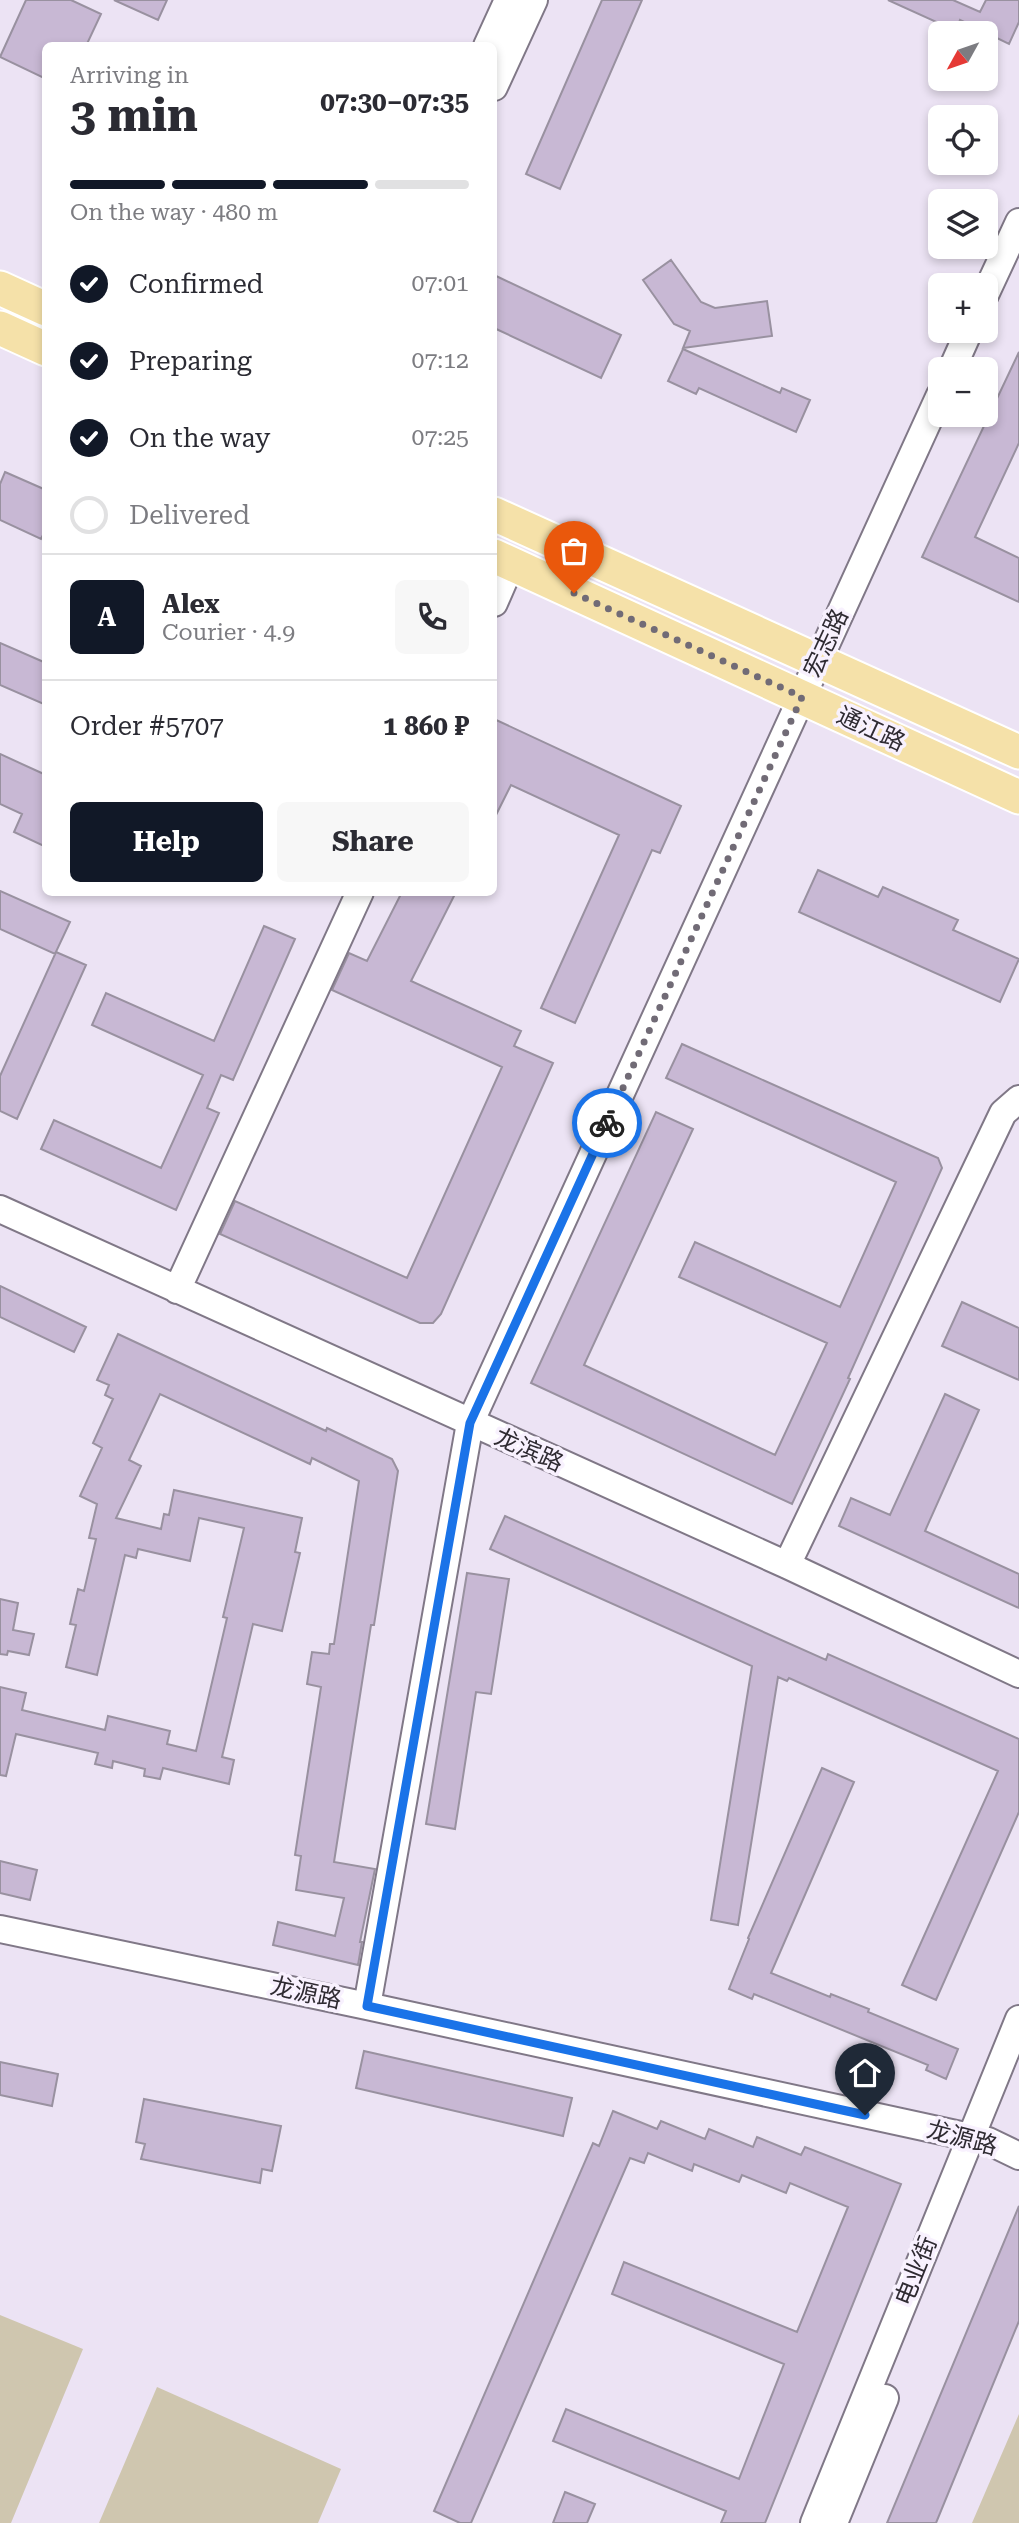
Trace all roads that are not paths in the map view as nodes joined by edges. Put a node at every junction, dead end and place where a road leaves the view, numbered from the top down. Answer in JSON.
{"nodes":[{"id":1,"x":508,"y":0,"type":"edge"},
{"id":2,"x":534,"y":0,"type":"edge"},
{"id":3,"x":489,"y":42,"type":"edge"},
{"id":4,"x":497,"y":80,"type":"edge"},
{"id":5,"x":1019,"y":222,"type":"edge"},
{"id":6,"x":996,"y":273,"type":"edge"},
{"id":7,"x":0,"y":288,"type":"edge"},
{"id":8,"x":42,"y":307,"type":"edge"},
{"id":9,"x":0,"y":328,"type":"edge"},
{"id":10,"x":42,"y":347,"type":"edge"},
{"id":11,"x":928,"y":421,"type":"edge"},
{"id":12,"x":497,"y":515,"type":"edge"},
{"id":13,"x":502,"y":560,"type":"edge"},
{"id":14,"x":497,"y":587,"type":"edge"},
{"id":15,"x":818,"y":660,"type":"junction"},
{"id":16,"x":802,"y":697,"type":"junction"},
{"id":17,"x":1019,"y":752,"type":"edge"},
{"id":18,"x":1019,"y":797,"type":"edge"},
{"id":19,"x":358,"y":896,"type":"edge"},
{"id":20,"x":1019,"y":1099,"type":"edge"},
{"id":21,"x":0,"y":1209,"type":"edge"},
{"id":22,"x":177,"y":1290,"type":"junction"},
{"id":23,"x":470,"y":1423,"type":"junction"},
{"id":24,"x":787,"y":1565,"type":"junction"},
{"id":25,"x":1019,"y":1674,"type":"edge"},
{"id":26,"x":0,"y":1929,"type":"edge"},
{"id":27,"x":367,"y":2006,"type":"junction"},
{"id":28,"x":1019,"y":2019,"type":"edge"},
{"id":29,"x":1019,"y":2066,"type":"edge"},
{"id":30,"x":979,"y":2139,"type":"junction"},
{"id":31,"x":1019,"y":2156,"type":"edge"},
{"id":32,"x":814,"y":2523,"type":"edge"},
{"id":33,"x":834,"y":2523,"type":"edge"}],
"edges":[{"from":1,"to":3,"type":"street"},
{"from":2,"to":4,"type":"street"},
{"from":5,"to":6,"type":"street"},
{"from":7,"to":8,"type":"main road"},
{"from":9,"to":10,"type":"main road"},
{"from":11,"to":15,"type":"street","name":"宏志路"},
{"from":12,"to":15,"type":"main road","name":"通江路"},
{"from":13,"to":14,"type":"street"},
{"from":13,"to":16,"type":"main road","name":"通江路"},
{"from":15,"to":16,"type":"street","name":"宏志路"},
{"from":15,"to":17,"type":"main road","name":"通江路"},
{"from":16,"to":18,"type":"main road","name":"通江路"},
{"from":16,"to":23,"type":"street","name":"宏志路"},
{"from":19,"to":22,"type":"street"},
{"from":20,"to":24,"type":"street"},
{"from":21,"to":22,"type":"street","name":"龙滨路"},
{"from":22,"to":23,"type":"street","name":"龙滨路"},
{"from":23,"to":24,"type":"street","name":"龙滨路"},
{"from":23,"to":27,"type":"street","name":"宏志路"},
{"from":24,"to":25,"type":"street","name":"龙滨路"},
{"from":26,"to":27,"type":"street","name":"龙源路"},
{"from":27,"to":30,"type":"street","name":"龙源路"},
{"from":28,"to":30,"type":"street","name":"电业街"},
{"from":29,"to":30,"type":"street","name":"电业街"},
{"from":30,"to":31,"type":"street","name":"龙源路"},
{"from":30,"to":32,"type":"street","name":"电业街"},
{"from":30,"to":33,"type":"street","name":"电业街"}]}
